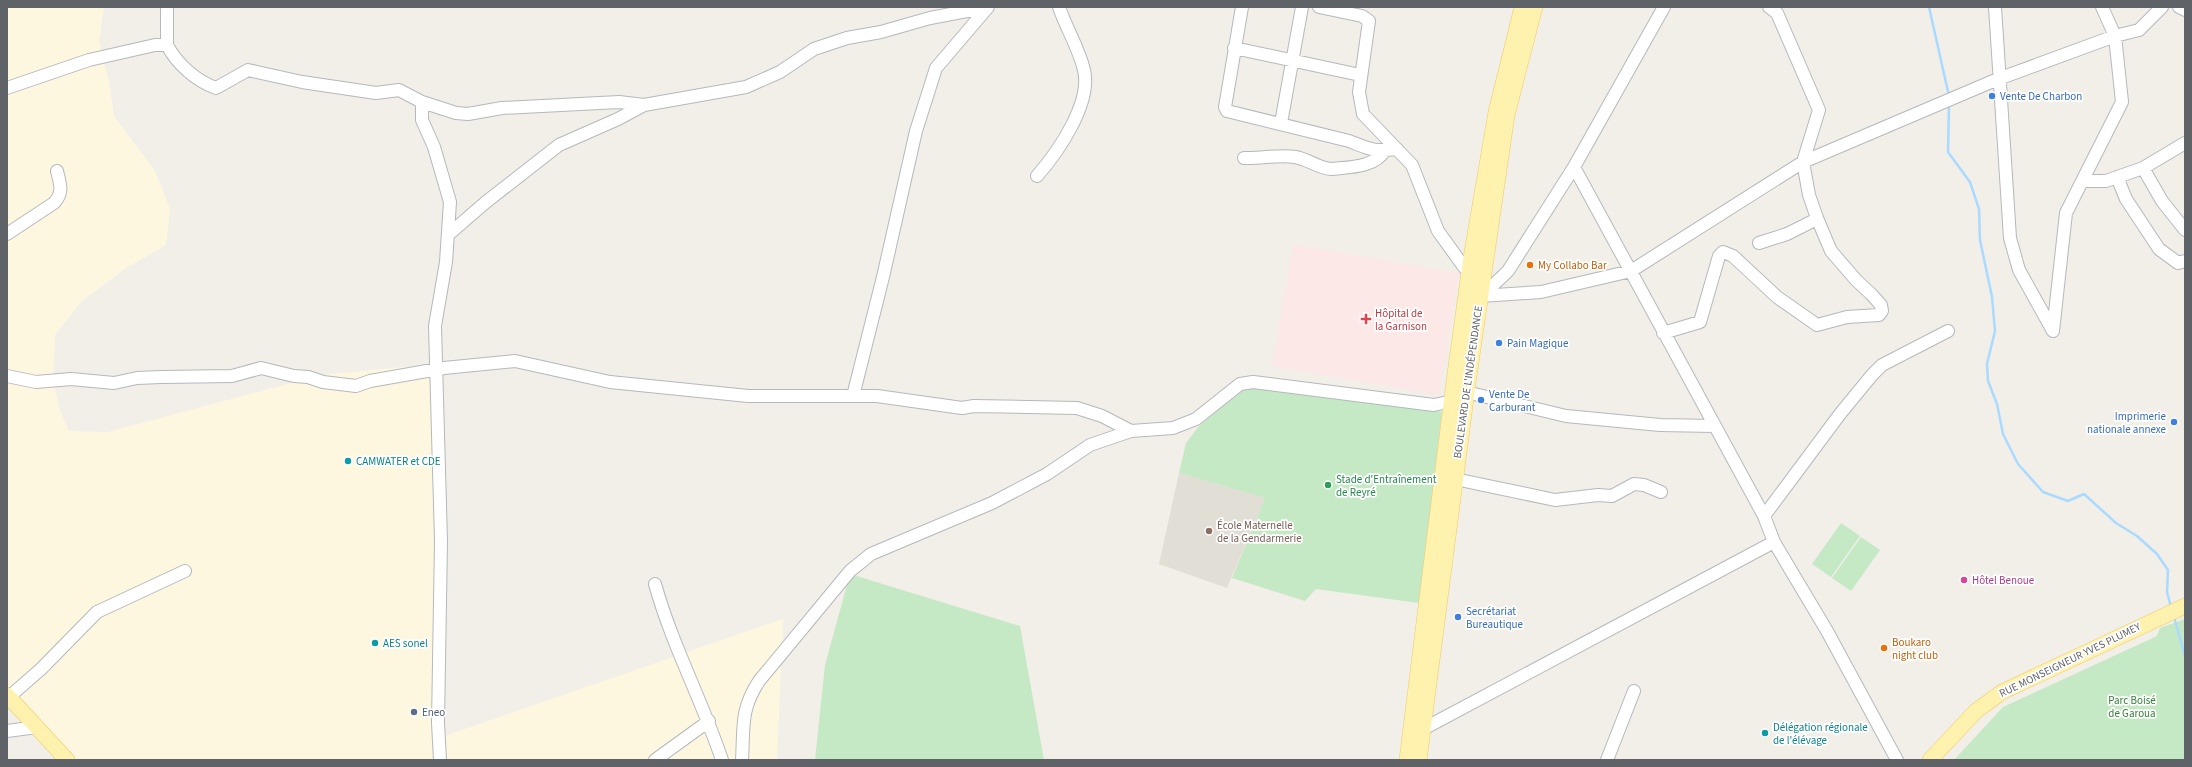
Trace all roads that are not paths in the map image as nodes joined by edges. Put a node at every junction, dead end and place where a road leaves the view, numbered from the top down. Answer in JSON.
{"nodes":[{"id":1,"x":167,"y":7,"type":"edge"},
{"id":2,"x":988,"y":7,"type":"edge"},
{"id":3,"x":1059,"y":7,"type":"edge"},
{"id":4,"x":1242,"y":7,"type":"edge"},
{"id":5,"x":1302,"y":7,"type":"edge"},
{"id":6,"x":1319,"y":7,"type":"edge"},
{"id":7,"x":1522,"y":7,"type":"edge"},
{"id":8,"x":1535,"y":7,"type":"edge"},
{"id":9,"x":1664,"y":7,"type":"edge"},
{"id":10,"x":1769,"y":7,"type":"edge"},
{"id":11,"x":1995,"y":7,"type":"edge"},
{"id":12,"x":2102,"y":7,"type":"edge"},
{"id":13,"x":2162,"y":7,"type":"edge"},
{"id":14,"x":2179,"y":7,"type":"edge"},
{"id":15,"x":2185,"y":10,"type":"edge"},
{"id":16,"x":2115,"y":36,"type":"junction"},
{"id":17,"x":167,"y":45,"type":"junction"},
{"id":18,"x":1234,"y":48,"type":"junction"},
{"id":19,"x":1293,"y":60,"type":"junction"},
{"id":20,"x":1360,"y":75,"type":"junction"},
{"id":21,"x":1998,"y":79,"type":"junction"},
{"id":22,"x":7,"y":88,"type":"edge"},
{"id":23,"x":422,"y":102,"type":"junction"},
{"id":24,"x":644,"y":105,"type":"junction"},
{"id":25,"x":1281,"y":123,"type":"junction"},
{"id":26,"x":2185,"y":144,"type":"edge"},
{"id":27,"x":1391,"y":150,"type":"junction"},
{"id":28,"x":1244,"y":158,"type":"dead end"},
{"id":29,"x":1803,"y":162,"type":"junction"},
{"id":30,"x":1574,"y":167,"type":"junction"},
{"id":31,"x":2143,"y":168,"type":"junction"},
{"id":32,"x":57,"y":171,"type":"dead end"},
{"id":33,"x":1037,"y":176,"type":"dead end"},
{"id":34,"x":2118,"y":177,"type":"junction"},
{"id":35,"x":2082,"y":181,"type":"junction"},
{"id":36,"x":1817,"y":219,"type":"junction"},
{"id":37,"x":2185,"y":230,"type":"edge"},
{"id":38,"x":7,"y":234,"type":"edge"},
{"id":39,"x":449,"y":234,"type":"junction"},
{"id":40,"x":1759,"y":243,"type":"dead end"},
{"id":41,"x":2185,"y":261,"type":"edge"},
{"id":42,"x":1631,"y":271,"type":"junction"},
{"id":43,"x":1469,"y":274,"type":"junction"},
{"id":44,"x":1480,"y":294,"type":"junction"},
{"id":45,"x":1948,"y":332,"type":"dead end"},
{"id":46,"x":1663,"y":333,"type":"junction"},
{"id":47,"x":437,"y":370,"type":"junction"},
{"id":48,"x":7,"y":376,"type":"edge"},
{"id":49,"x":1466,"y":392,"type":"junction"},
{"id":50,"x":853,"y":396,"type":"junction"},
{"id":51,"x":1452,"y":401,"type":"junction"},
{"id":52,"x":1714,"y":426,"type":"junction"},
{"id":53,"x":1131,"y":431,"type":"junction"},
{"id":54,"x":1455,"y":480,"type":"junction"},
{"id":55,"x":1661,"y":492,"type":"dead end"},
{"id":56,"x":1764,"y":516,"type":"junction"},
{"id":57,"x":1774,"y":542,"type":"junction"},
{"id":58,"x":185,"y":571,"type":"dead end"},
{"id":59,"x":655,"y":584,"type":"dead end"},
{"id":60,"x":2182,"y":608,"type":"edge"},
{"id":61,"x":1634,"y":691,"type":"dead end"},
{"id":62,"x":8,"y":696,"type":"edge"},
{"id":63,"x":709,"y":721,"type":"junction"},
{"id":64,"x":37,"y":727,"type":"junction"},
{"id":65,"x":1423,"y":729,"type":"junction"},
{"id":66,"x":7,"y":731,"type":"edge"},
{"id":67,"x":67,"y":760,"type":"edge"},
{"id":68,"x":440,"y":760,"type":"edge"},
{"id":69,"x":655,"y":760,"type":"edge"},
{"id":70,"x":722,"y":760,"type":"edge"},
{"id":71,"x":742,"y":760,"type":"edge"},
{"id":72,"x":1406,"y":760,"type":"edge"},
{"id":73,"x":1419,"y":760,"type":"edge"},
{"id":74,"x":1607,"y":760,"type":"edge"},
{"id":75,"x":1897,"y":760,"type":"edge"},
{"id":76,"x":1930,"y":760,"type":"edge"}],
"edges":[{"from":1,"to":17,"type":"street"},
{"from":2,"to":24,"type":"street"},
{"from":2,"to":50,"type":"street"},
{"from":3,"to":33,"type":"street"},
{"from":4,"to":18,"type":"street"},
{"from":5,"to":19,"type":"street"},
{"from":6,"to":20,"type":"street"},
{"from":7,"to":43,"type":"main road","name":"BOULEVARD DE L'INDÉPENDANCE"},
{"from":8,"to":44,"type":"main road","name":"BOULEVARD DE L'INDÉPENDANCE"},
{"from":9,"to":30,"type":"street"},
{"from":10,"to":29,"type":"street"},
{"from":11,"to":21,"type":"street"},
{"from":12,"to":16,"type":"street"},
{"from":13,"to":16,"type":"street"},
{"from":14,"to":15,"type":"street"},
{"from":16,"to":21,"type":"street"},
{"from":16,"to":35,"type":"street"},
{"from":17,"to":22,"type":"street"},
{"from":17,"to":23,"type":"street"},
{"from":18,"to":19,"type":"street"},
{"from":18,"to":25,"type":"street"},
{"from":19,"to":20,"type":"street"},
{"from":19,"to":25,"type":"street"},
{"from":20,"to":27,"type":"street"},
{"from":21,"to":29,"type":"street"},
{"from":21,"to":35,"type":"street"},
{"from":23,"to":24,"type":"street"},
{"from":23,"to":39,"type":"street"},
{"from":24,"to":39,"type":"street"},
{"from":25,"to":27,"type":"street"},
{"from":26,"to":31,"type":"street"},
{"from":27,"to":28,"type":"street"},
{"from":27,"to":43,"type":"street"},
{"from":29,"to":36,"type":"street"},
{"from":29,"to":42,"type":"street"},
{"from":30,"to":42,"type":"street"},
{"from":30,"to":44,"type":"street"},
{"from":31,"to":34,"type":"street"},
{"from":31,"to":37,"type":"street"},
{"from":32,"to":38,"type":"street"},
{"from":34,"to":35,"type":"street"},
{"from":34,"to":41,"type":"street"},
{"from":36,"to":40,"type":"street"},
{"from":36,"to":46,"type":"street"},
{"from":39,"to":47,"type":"street"},
{"from":42,"to":44,"type":"street"},
{"from":42,"to":46,"type":"street"},
{"from":43,"to":51,"type":"main road","name":"BOULEVARD DE L'INDÉPENDANCE"},
{"from":44,"to":49,"type":"main road","name":"BOULEVARD DE L'INDÉPENDANCE"},
{"from":45,"to":56,"type":"street"},
{"from":46,"to":52,"type":"street"},
{"from":47,"to":48,"type":"street"},
{"from":47,"to":50,"type":"street"},
{"from":47,"to":68,"type":"street"},
{"from":49,"to":52,"type":"street"},
{"from":49,"to":54,"type":"main road","name":"BOULEVARD DE L'INDÉPENDANCE"},
{"from":50,"to":53,"type":"street"},
{"from":51,"to":53,"type":"street"},
{"from":51,"to":72,"type":"main road","name":"BOULEVARD DE L'INDÉPENDANCE"},
{"from":52,"to":56,"type":"street"},
{"from":53,"to":71,"type":"street"},
{"from":54,"to":55,"type":"street"},
{"from":54,"to":65,"type":"main road","name":"BOULEVARD DE L'INDÉPENDANCE"},
{"from":56,"to":57,"type":"street"},
{"from":57,"to":65,"type":"street"},
{"from":57,"to":75,"type":"street"},
{"from":58,"to":62,"type":"street"},
{"from":59,"to":63,"type":"street"},
{"from":60,"to":76,"type":"main road","name":"RUE MONSEIGNEUR YVES PLUMEY"},
{"from":61,"to":74,"type":"street"},
{"from":62,"to":64,"type":"main road"},
{"from":63,"to":69,"type":"street"},
{"from":63,"to":70,"type":"street"},
{"from":64,"to":66,"type":"street"},
{"from":64,"to":67,"type":"main road"},
{"from":65,"to":73,"type":"main road","name":"BOULEVARD DE L'INDÉPENDANCE"}]}
